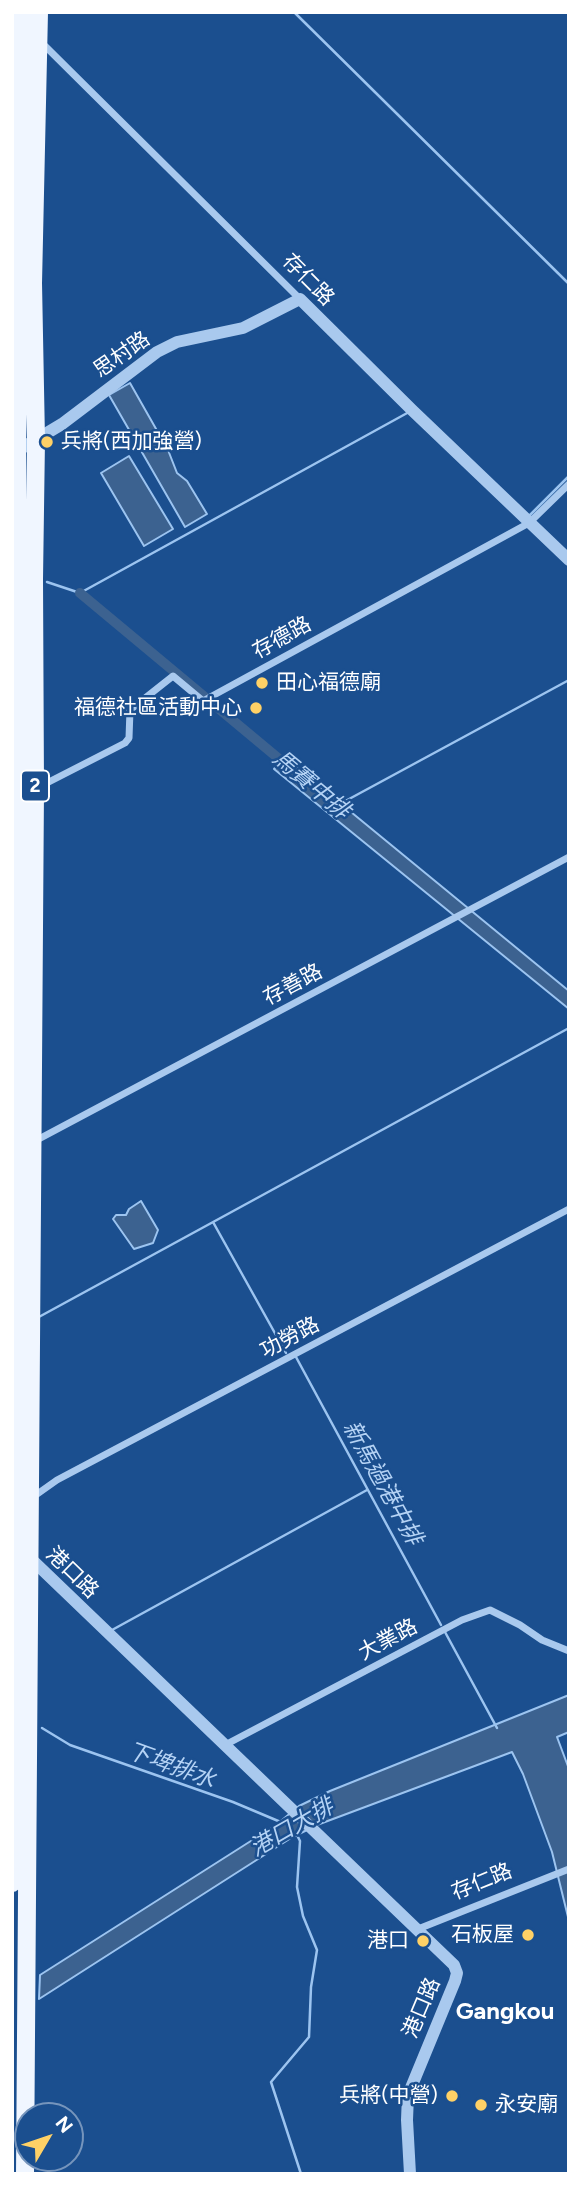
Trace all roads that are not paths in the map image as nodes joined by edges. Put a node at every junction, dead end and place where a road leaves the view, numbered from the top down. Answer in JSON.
{"nodes":[{"id":1,"x":40,"y":12,"type":"edge"},
{"id":2,"x":23,"y":19,"type":"edge"},
{"id":3,"x":39,"y":41,"type":"junction"},
{"id":4,"x":24,"y":76,"type":"edge"},
{"id":5,"x":16,"y":221,"type":"edge"},
{"id":6,"x":26,"y":283,"type":"junction"},
{"id":7,"x":300,"y":299,"type":"junction"},
{"id":8,"x":22,"y":387,"type":"edge"},
{"id":9,"x":36,"y":440,"type":"junction"},
{"id":10,"x":15,"y":452,"type":"edge"},
{"id":11,"x":569,"y":484,"type":"edge"},
{"id":12,"x":529,"y":523,"type":"junction"},
{"id":13,"x":569,"y":559,"type":"edge"},
{"id":14,"x":15,"y":630,"type":"edge"},
{"id":15,"x":35,"y":789,"type":"junction"},
{"id":16,"x":15,"y":806,"type":"edge"},
{"id":17,"x":569,"y":857,"type":"edge"},
{"id":18,"x":21,"y":973,"type":"edge"},
{"id":19,"x":33,"y":1143,"type":"junction"},
{"id":20,"x":569,"y":1209,"type":"edge"},
{"id":21,"x":29,"y":1499,"type":"junction"},
{"id":22,"x":13,"y":1538,"type":"edge"},
{"id":23,"x":31,"y":1560,"type":"junction"},
{"id":24,"x":569,"y":1651,"type":"edge"},
{"id":25,"x":225,"y":1745,"type":"junction"},
{"id":26,"x":21,"y":1788,"type":"junction"},
{"id":27,"x":565,"y":1870,"type":"edge"},
{"id":28,"x":12,"y":1883,"type":"edge"},
{"id":29,"x":418,"y":1929,"type":"junction"},
{"id":30,"x":19,"y":1994,"type":"edge"},
{"id":31,"x":25,"y":2174,"type":"edge"},
{"id":32,"x":411,"y":2174,"type":"edge"}],
"edges":[{"from":1,"to":3,"type":"main road","number":"2"},
{"from":2,"to":3,"type":"street","name":"存仁路"},
{"from":2,"to":4,"type":"main road","number":"2"},
{"from":3,"to":4,"type":"main road","number":"2"},
{"from":3,"to":7,"type":"street","name":"存仁路"},
{"from":4,"to":5,"type":"main road","number":"2"},
{"from":4,"to":6,"type":"main road","number":"2"},
{"from":5,"to":6,"type":"main road","number":"2"},
{"from":6,"to":8,"type":"main road","number":"2"},
{"from":7,"to":9,"type":"street","name":"思村路"},
{"from":7,"to":12,"type":"street","name":"存仁路"},
{"from":8,"to":9,"type":"main road","number":"2"},
{"from":8,"to":10,"type":"main road","number":"2"},
{"from":9,"to":10,"type":"street","name":"思村路"},
{"from":9,"to":15,"type":"main road","number":"2"},
{"from":10,"to":14,"type":"main road","number":"2"},
{"from":11,"to":12,"type":"street","name":"存德路"},
{"from":12,"to":13,"type":"street","name":"存仁路"},
{"from":12,"to":15,"type":"street","name":"存德路"},
{"from":14,"to":16,"type":"main road","number":"2"},
{"from":15,"to":16,"type":"street"},
{"from":15,"to":18,"type":"main road","number":"2"},
{"from":16,"to":18,"type":"main road","number":"2"},
{"from":17,"to":19,"type":"street","name":"存善路"},
{"from":18,"to":19,"type":"main road","number":"2"},
{"from":18,"to":22,"type":"main road","number":"2"},
{"from":19,"to":21,"type":"main road","number":"2"},
{"from":20,"to":21,"type":"street","name":"功勞路"},
{"from":21,"to":23,"type":"main road","number":"2"},
{"from":22,"to":23,"type":"street","name":"港口路"},
{"from":22,"to":26,"type":"main road","number":"2"},
{"from":23,"to":25,"type":"street","name":"港口路"},
{"from":23,"to":26,"type":"main road","number":"2"},
{"from":24,"to":25,"type":"street","name":"大業路"},
{"from":25,"to":29,"type":"street","name":"港口路"},
{"from":26,"to":28,"type":"main road","number":"2"},
{"from":26,"to":30,"type":"main road","number":"2"},
{"from":27,"to":29,"type":"street","name":"存仁路"},
{"from":29,"to":32,"type":"street","name":"港口路"},
{"from":30,"to":31,"type":"main road","number":"2"}]}
